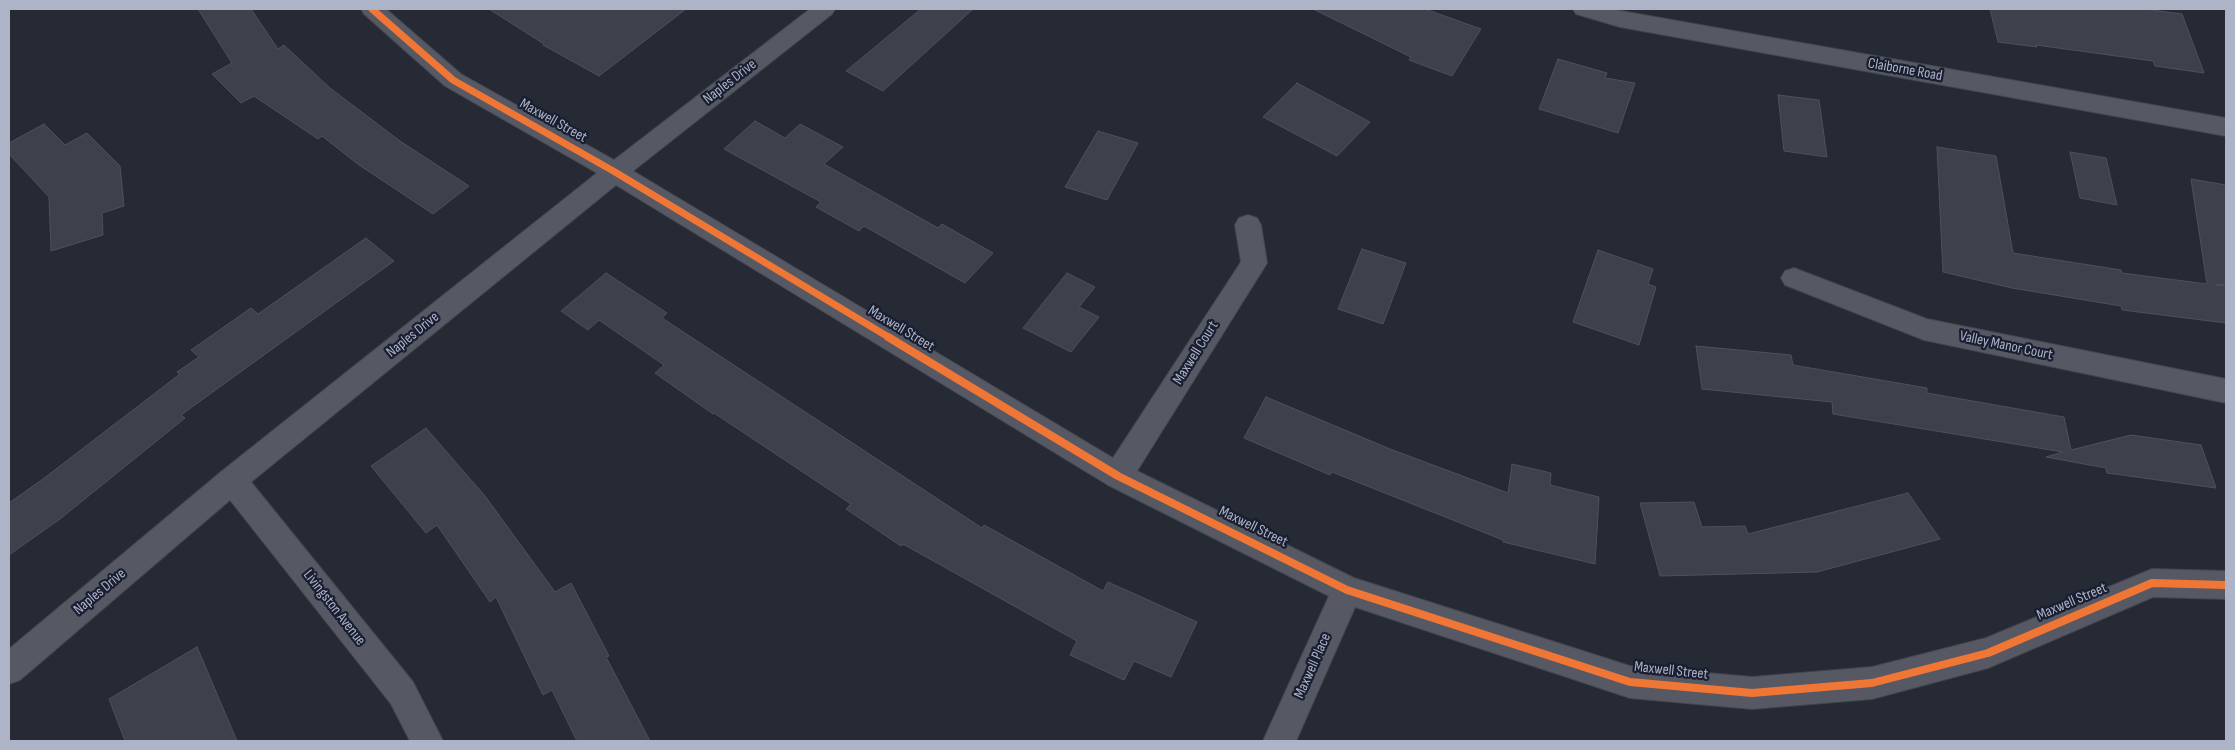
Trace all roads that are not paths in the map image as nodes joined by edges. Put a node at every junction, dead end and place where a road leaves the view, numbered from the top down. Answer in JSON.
{"nodes":[{"id":1,"x":372,"y":9,"type":"edge"},
{"id":2,"x":824,"y":9,"type":"edge"},
{"id":3,"x":1584,"y":9,"type":"edge"},
{"id":4,"x":2226,"y":127,"type":"edge"},
{"id":5,"x":616,"y":172,"type":"junction"},
{"id":6,"x":1248,"y":225,"type":"dead end"},
{"id":7,"x":1794,"y":278,"type":"dead end"},
{"id":8,"x":2226,"y":391,"type":"edge"},
{"id":9,"x":1118,"y":476,"type":"junction"},
{"id":10,"x":232,"y":480,"type":"junction"},
{"id":11,"x":2226,"y":585,"type":"edge"},
{"id":12,"x":1347,"y":590,"type":"junction"},
{"id":13,"x":9,"y":669,"type":"edge"},
{"id":14,"x":427,"y":741,"type":"edge"},
{"id":15,"x":1279,"y":741,"type":"edge"}],
"edges":[{"from":1,"to":5,"type":"street","name":"Maxwell Street"},
{"from":2,"to":5,"type":"street","name":"Naples Drive"},
{"from":3,"to":4,"type":"street","name":"Claiborne Road"},
{"from":5,"to":9,"type":"street","name":"Maxwell Street"},
{"from":5,"to":10,"type":"street","name":"Naples Drive"},
{"from":6,"to":9,"type":"street","name":"Maxwell Court"},
{"from":7,"to":8,"type":"street","name":"Valley Manor Court"},
{"from":9,"to":12,"type":"street","name":"Maxwell Street"},
{"from":10,"to":13,"type":"street","name":"Naples Drive"},
{"from":10,"to":14,"type":"street","name":"Livingston Avenue"},
{"from":11,"to":12,"type":"street","name":"Maxwell Street"},
{"from":12,"to":15,"type":"street","name":"Maxwell Place"}]}
